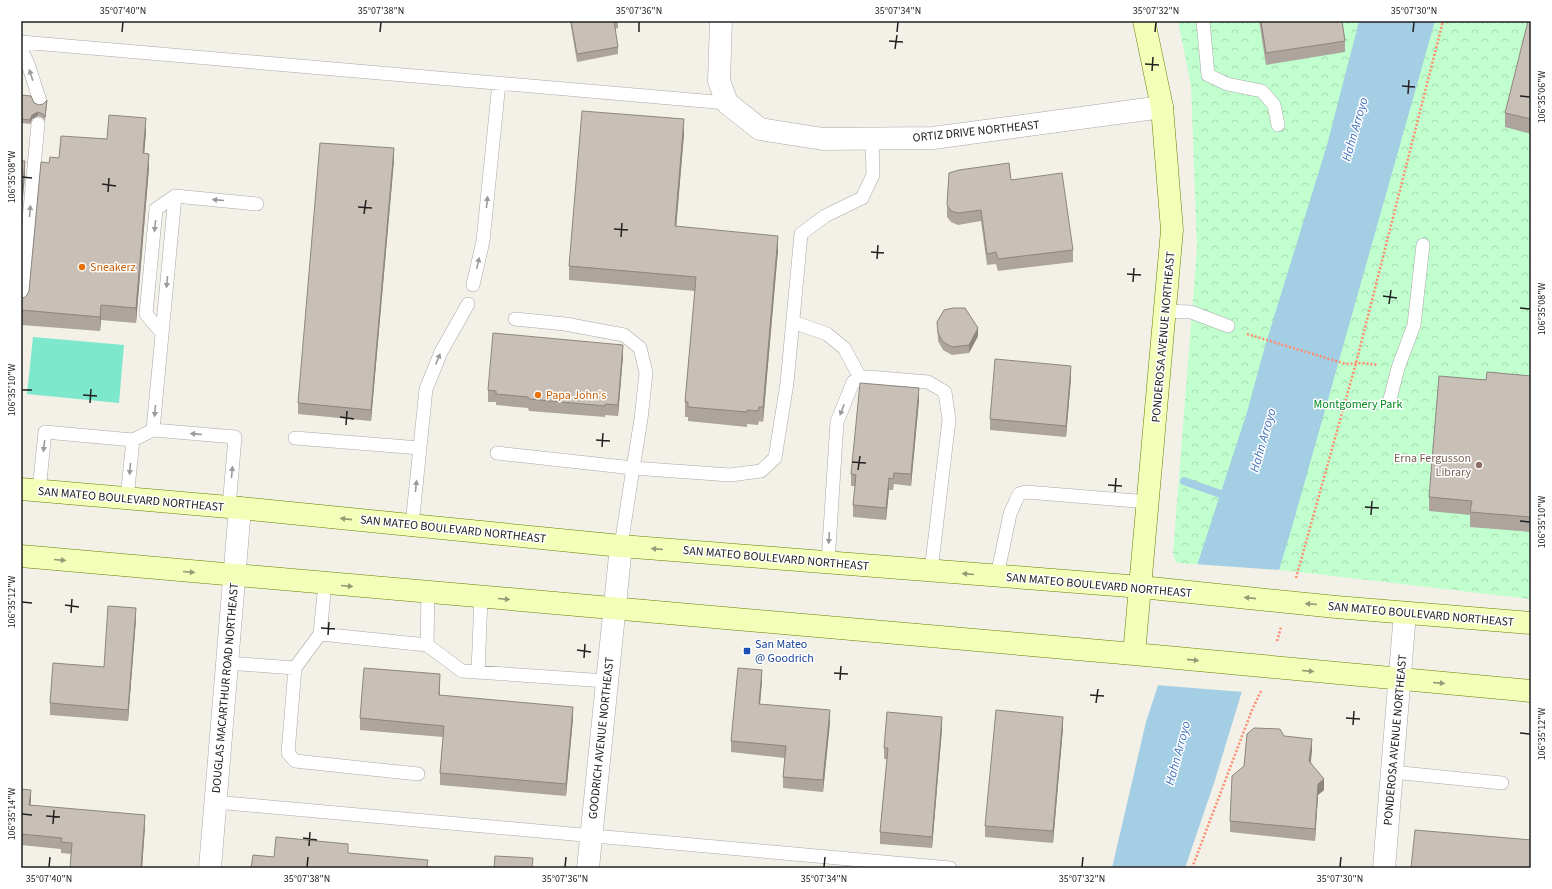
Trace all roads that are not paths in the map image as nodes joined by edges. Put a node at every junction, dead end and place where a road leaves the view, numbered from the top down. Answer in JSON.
{"nodes":[{"id":1,"x":721,"y":21,"type":"edge"},
{"id":2,"x":1144,"y":21,"type":"edge"},
{"id":3,"x":1203,"y":21,"type":"edge"},
{"id":4,"x":21,"y":42,"type":"edge"},
{"id":5,"x":21,"y":49,"type":"edge"},
{"id":6,"x":499,"y":83,"type":"junction"},
{"id":7,"x":40,"y":101,"type":"dead end"},
{"id":8,"x":726,"y":103,"type":"junction"},
{"id":9,"x":1162,"y":107,"type":"junction"},
{"id":10,"x":38,"y":124,"type":"dead end"},
{"id":11,"x":1278,"y":125,"type":"dead end"},
{"id":12,"x":872,"y":138,"type":"junction"},
{"id":13,"x":174,"y":196,"type":"junction"},
{"id":14,"x":257,"y":204,"type":"dead end"},
{"id":15,"x":1423,"y":245,"type":"dead end"},
{"id":16,"x":473,"y":285,"type":"dead end"},
{"id":17,"x":468,"y":304,"type":"dead end"},
{"id":18,"x":21,"y":305,"type":"edge"},
{"id":19,"x":1165,"y":311,"type":"junction"},
{"id":20,"x":515,"y":318,"type":"dead end"},
{"id":21,"x":793,"y":322,"type":"junction"},
{"id":22,"x":1228,"y":326,"type":"dead end"},
{"id":23,"x":162,"y":333,"type":"junction"},
{"id":24,"x":861,"y":379,"type":"junction"},
{"id":25,"x":1390,"y":399,"type":"dead end"},
{"id":26,"x":153,"y":430,"type":"junction"},
{"id":27,"x":295,"y":438,"type":"dead end"},
{"id":28,"x":133,"y":440,"type":"junction"},
{"id":29,"x":420,"y":448,"type":"junction"},
{"id":30,"x":497,"y":453,"type":"dead end"},
{"id":31,"x":633,"y":468,"type":"junction"},
{"id":32,"x":30,"y":490,"type":"edge"},
{"id":33,"x":127,"y":498,"type":"junction"},
{"id":34,"x":1148,"y":502,"type":"junction"},
{"id":35,"x":234,"y":508,"type":"junction"},
{"id":36,"x":412,"y":525,"type":"junction"},
{"id":37,"x":621,"y":546,"type":"junction"},
{"id":38,"x":21,"y":556,"type":"edge"},
{"id":39,"x":828,"y":562,"type":"junction"},
{"id":40,"x":931,"y":571,"type":"junction"},
{"id":41,"x":234,"y":576,"type":"junction"},
{"id":42,"x":997,"y":576,"type":"junction"},
{"id":43,"x":325,"y":584,"type":"junction"},
{"id":44,"x":1150,"y":588,"type":"junction"},
{"id":45,"x":428,"y":592,"type":"junction"},
{"id":46,"x":481,"y":597,"type":"junction"},
{"id":47,"x":615,"y":608,"type":"junction"},
{"id":48,"x":1405,"y":613,"type":"junction"},
{"id":49,"x":1531,"y":623,"type":"edge"},
{"id":50,"x":320,"y":634,"type":"junction"},
{"id":51,"x":427,"y":645,"type":"junction"},
{"id":52,"x":1144,"y":655,"type":"junction"},
{"id":53,"x":227,"y":662,"type":"junction"},
{"id":54,"x":296,"y":668,"type":"junction"},
{"id":55,"x":478,"y":672,"type":"junction"},
{"id":56,"x":1400,"y":679,"type":"junction"},
{"id":57,"x":607,"y":681,"type":"junction"},
{"id":58,"x":1531,"y":690,"type":"edge"},
{"id":59,"x":1392,"y":772,"type":"junction"},
{"id":60,"x":418,"y":774,"type":"dead end"},
{"id":61,"x":1502,"y":783,"type":"dead end"},
{"id":62,"x":215,"y":802,"type":"junction"},
{"id":63,"x":591,"y":836,"type":"junction"},
{"id":64,"x":210,"y":868,"type":"edge"},
{"id":65,"x":588,"y":868,"type":"edge"},
{"id":66,"x":950,"y":868,"type":"edge"},
{"id":67,"x":1384,"y":868,"type":"edge"}],
"edges":[{"from":1,"to":8,"type":"street"},
{"from":2,"to":9,"type":"main road","name":"PONDEROSA AVENUE NORTHEAST"},
{"from":3,"to":11,"type":"lane"},
{"from":4,"to":6,"type":"lane"},
{"from":7,"to":5,"type":"lane","one_way":true},
{"from":6,"to":8,"type":"lane"},
{"from":16,"to":6,"type":"lane","one_way":true},
{"from":8,"to":12,"type":"street","name":"ORTIZ DRIVE NORTHEAST"},
{"from":9,"to":12,"type":"street","name":"ORTIZ DRIVE NORTHEAST"},
{"from":9,"to":19,"type":"main road","name":"PONDEROSA AVENUE NORTHEAST"},
{"from":18,"to":10,"type":"lane","one_way":true},
{"from":12,"to":21,"type":"lane"},
{"from":14,"to":13,"type":"lane","one_way":true},
{"from":13,"to":23,"type":"lane","one_way":true},
{"from":13,"to":23,"type":"lane","one_way":true},
{"from":15,"to":25,"type":"lane"},
{"from":29,"to":17,"type":"lane","one_way":true},
{"from":19,"to":22,"type":"lane"},
{"from":19,"to":34,"type":"main road","name":"PONDEROSA AVENUE NORTHEAST"},
{"from":20,"to":31,"type":"lane"},
{"from":21,"to":24,"type":"lane"},
{"from":21,"to":31,"type":"lane"},
{"from":23,"to":26,"type":"lane","one_way":true},
{"from":24,"to":39,"type":"lane","one_way":true},
{"from":24,"to":40,"type":"lane"},
{"from":26,"to":28,"type":"lane"},
{"from":35,"to":26,"type":"lane","one_way":true},
{"from":27,"to":29,"type":"lane"},
{"from":28,"to":32,"type":"lane","one_way":true},
{"from":28,"to":33,"type":"lane","one_way":true},
{"from":36,"to":29,"type":"lane","one_way":true},
{"from":30,"to":31,"type":"lane"},
{"from":31,"to":37,"type":"lane"},
{"from":32,"to":33,"type":"main road","name":"SAN MATEO BOULEVARD NORTHEAST"},
{"from":33,"to":35,"type":"main road","name":"SAN MATEO BOULEVARD NORTHEAST"},
{"from":34,"to":42,"type":"lane"},
{"from":34,"to":44,"type":"main road","name":"PONDEROSA AVENUE NORTHEAST"},
{"from":36,"to":35,"type":"main road","name":"SAN MATEO BOULEVARD NORTHEAST","one_way":true},
{"from":35,"to":41,"type":"street","name":"DOUGLAS MACARTHUR ROAD NORTHEAST"},
{"from":36,"to":37,"type":"main road","name":"SAN MATEO BOULEVARD NORTHEAST"},
{"from":39,"to":37,"type":"main road","name":"SAN MATEO BOULEVARD NORTHEAST","one_way":true},
{"from":37,"to":47,"type":"street","name":"GOODRICH AVENUE NORTHEAST"},
{"from":38,"to":41,"type":"main road","one_way":true},
{"from":39,"to":40,"type":"main road","name":"SAN MATEO BOULEVARD NORTHEAST"},
{"from":42,"to":40,"type":"main road","name":"SAN MATEO BOULEVARD NORTHEAST","one_way":true},
{"from":41,"to":43,"type":"main road"},
{"from":41,"to":53,"type":"street","name":"DOUGLAS MACARTHUR ROAD NORTHEAST"},
{"from":42,"to":44,"type":"main road","name":"SAN MATEO BOULEVARD NORTHEAST"},
{"from":43,"to":45,"type":"main road","one_way":true},
{"from":43,"to":50,"type":"lane"},
{"from":48,"to":44,"type":"main road","name":"SAN MATEO BOULEVARD NORTHEAST","one_way":true},
{"from":44,"to":52,"type":"main road","name":"PONDEROSA AVENUE NORTHEAST"},
{"from":45,"to":46,"type":"main road"},
{"from":45,"to":51,"type":"lane"},
{"from":46,"to":47,"type":"main road","one_way":true},
{"from":46,"to":55,"type":"lane"},
{"from":47,"to":52,"type":"main road"},
{"from":47,"to":57,"type":"street","name":"GOODRICH AVENUE NORTHEAST"},
{"from":48,"to":49,"type":"main road","name":"SAN MATEO BOULEVARD NORTHEAST"},
{"from":48,"to":56,"type":"street","name":"PONDEROSA AVENUE NORTHEAST"},
{"from":50,"to":51,"type":"lane"},
{"from":50,"to":54,"type":"lane"},
{"from":51,"to":55,"type":"lane"},
{"from":52,"to":56,"type":"main road","one_way":true},
{"from":53,"to":54,"type":"lane"},
{"from":53,"to":62,"type":"street","name":"DOUGLAS MACARTHUR ROAD NORTHEAST"},
{"from":54,"to":60,"type":"lane"},
{"from":55,"to":57,"type":"lane"},
{"from":56,"to":58,"type":"main road","one_way":true},
{"from":56,"to":59,"type":"street","name":"PONDEROSA AVENUE NORTHEAST"},
{"from":57,"to":63,"type":"street","name":"GOODRICH AVENUE NORTHEAST"},
{"from":59,"to":61,"type":"lane"},
{"from":59,"to":67,"type":"street","name":"PONDEROSA AVENUE NORTHEAST"},
{"from":62,"to":63,"type":"lane"},
{"from":62,"to":64,"type":"street","name":"DOUGLAS MACARTHUR ROAD NORTHEAST"},
{"from":63,"to":65,"type":"street","name":"GOODRICH AVENUE NORTHEAST"},
{"from":63,"to":66,"type":"lane"}]}
